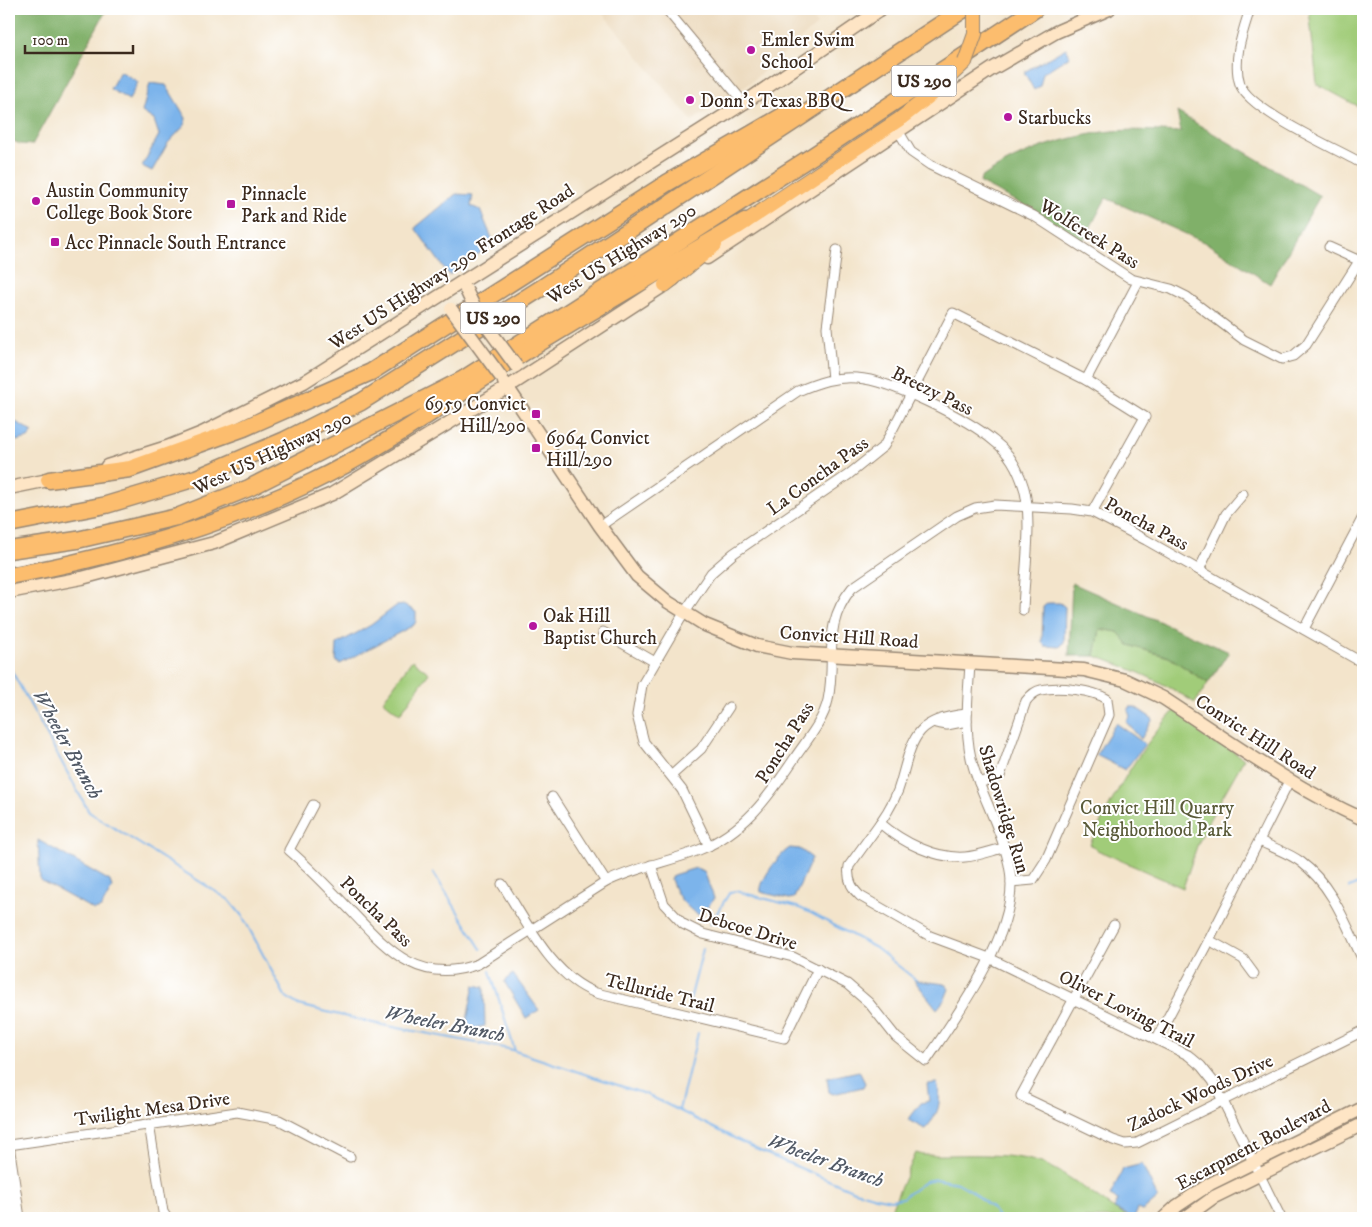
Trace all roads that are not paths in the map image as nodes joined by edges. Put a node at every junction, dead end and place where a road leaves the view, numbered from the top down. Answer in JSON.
{"nodes":[{"id":1,"x":666,"y":9,"type":"edge"},
{"id":2,"x":881,"y":9,"type":"edge"},
{"id":3,"x":964,"y":9,"type":"edge"},
{"id":4,"x":975,"y":9,"type":"edge"},
{"id":5,"x":1035,"y":9,"type":"edge"},
{"id":6,"x":1109,"y":9,"type":"edge"},
{"id":7,"x":1250,"y":9,"type":"edge"},
{"id":8,"x":938,"y":27,"type":"junction"},
{"id":9,"x":744,"y":103,"type":"junction"},
{"id":10,"x":899,"y":132,"type":"junction"},
{"id":11,"x":1363,"y":164,"type":"edge"},
{"id":12,"x":745,"y":221,"type":"junction"},
{"id":13,"x":1329,"y":247,"type":"dead end"},
{"id":14,"x":837,"y":250,"type":"dead end"},
{"id":15,"x":1361,"y":258,"type":"edge"},
{"id":16,"x":472,"y":275,"type":"junction"},
{"id":17,"x":1138,"y":282,"type":"junction"},
{"id":18,"x":665,"y":285,"type":"junction"},
{"id":19,"x":441,"y":295,"type":"junction"},
{"id":20,"x":588,"y":298,"type":"junction"},
{"id":21,"x":538,"y":368,"type":"junction"},
{"id":22,"x":508,"y":373,"type":"junction"},
{"id":23,"x":832,"y":379,"type":"junction"},
{"id":24,"x":1086,"y":380,"type":"junction"},
{"id":25,"x":912,"y":395,"type":"junction"},
{"id":26,"x":49,"y":480,"type":"junction"},
{"id":27,"x":9,"y":488,"type":"edge"},
{"id":28,"x":1243,"y":494,"type":"dead end"},
{"id":29,"x":1028,"y":506,"type":"junction"},
{"id":30,"x":1092,"y":512,"type":"junction"},
{"id":31,"x":1363,"y":517,"type":"edge"},
{"id":32,"x":9,"y":524,"type":"edge"},
{"id":33,"x":600,"y":526,"type":"junction"},
{"id":34,"x":9,"y":550,"type":"edge"},
{"id":35,"x":1199,"y":570,"type":"junction"},
{"id":36,"x":9,"y":576,"type":"edge"},
{"id":37,"x":9,"y":592,"type":"edge"},
{"id":38,"x":1023,"y":610,"type":"dead end"},
{"id":39,"x":684,"y":613,"type":"junction"},
{"id":40,"x":1304,"y":629,"type":"junction"},
{"id":41,"x":603,"y":632,"type":"dead end"},
{"id":42,"x":831,"y":656,"type":"junction"},
{"id":43,"x":655,"y":662,"type":"junction"},
{"id":44,"x":1363,"y":663,"type":"edge"},
{"id":45,"x":970,"y":664,"type":"junction"},
{"id":46,"x":730,"y":707,"type":"dead end"},
{"id":47,"x":967,"y":718,"type":"junction"},
{"id":48,"x":672,"y":775,"type":"junction"},
{"id":49,"x":1289,"y":781,"type":"junction"},
{"id":50,"x":979,"y":783,"type":"junction"},
{"id":51,"x":552,"y":797,"type":"dead end"},
{"id":52,"x":313,"y":805,"type":"dead end"},
{"id":53,"x":1363,"y":819,"type":"edge"},
{"id":54,"x":880,"y":823,"type":"junction"},
{"id":55,"x":1260,"y":841,"type":"junction"},
{"id":56,"x":709,"y":846,"type":"junction"},
{"id":57,"x":1003,"y":848,"type":"junction"},
{"id":58,"x":651,"y":865,"type":"junction"},
{"id":59,"x":606,"y":882,"type":"junction"},
{"id":60,"x":1011,"y":882,"type":"junction"},
{"id":61,"x":502,"y":884,"type":"dead end"},
{"id":62,"x":1114,"y":925,"type":"dead end"},
{"id":63,"x":532,"y":930,"type":"junction"},
{"id":64,"x":1209,"y":940,"type":"junction"},
{"id":65,"x":989,"y":958,"type":"junction"},
{"id":66,"x":1363,"y":960,"type":"edge"},
{"id":67,"x":818,"y":969,"type":"junction"},
{"id":68,"x":1254,"y":974,"type":"dead end"},
{"id":69,"x":1074,"y":999,"type":"junction"},
{"id":70,"x":1363,"y":1031,"type":"edge"},
{"id":71,"x":1157,"y":1038,"type":"junction"},
{"id":72,"x":926,"y":1061,"type":"joint"},
{"id":73,"x":1223,"y":1100,"type":"junction"},
{"id":74,"x":1363,"y":1108,"type":"edge"},
{"id":75,"x":149,"y":1124,"type":"junction"},
{"id":76,"x":1363,"y":1124,"type":"edge"},
{"id":77,"x":9,"y":1145,"type":"edge"},
{"id":78,"x":350,"y":1157,"type":"dead end"},
{"id":79,"x":1254,"y":1162,"type":"junction"},
{"id":80,"x":1260,"y":1175,"type":"junction"},
{"id":81,"x":20,"y":1218,"type":"edge"},
{"id":82,"x":167,"y":1218,"type":"edge"},
{"id":83,"x":1164,"y":1218,"type":"edge"},
{"id":84,"x":1185,"y":1218,"type":"edge"},
{"id":85,"x":1281,"y":1218,"type":"edge"}],
"edges":[{"from":1,"to":9,"type":"street"},
{"from":2,"to":9,"type":"main road","name":"West US Highway 290 Frontage Road"},
{"from":3,"to":8,"type":"highway","name":"West US Highway 290","number":"US 290"},
{"from":4,"to":12,"type":"main road","bridge":true},
{"from":5,"to":20,"type":"highway","name":"West US Highway 290","number":"US 290"},
{"from":6,"to":10,"type":"main road"},
{"from":7,"to":11,"type":"street"},
{"from":8,"to":26,"type":"highway","number":"US 290"},
{"from":8,"to":32,"type":"highway","name":"West US Highway 290","number":"US 290"},
{"from":9,"to":16,"type":"main road","name":"West US Highway 290 Frontage Road"},
{"from":10,"to":17,"type":"street","name":"Wolfcreek Pass"},
{"from":10,"to":18,"type":"main road"},
{"from":12,"to":18,"type":"main road"},
{"from":12,"to":22,"type":"highway"},
{"from":13,"to":15,"type":"street"},
{"from":14,"to":23,"type":"street"},
{"from":15,"to":17,"type":"street","name":"Wolfcreek Pass"},
{"from":16,"to":19,"type":"main road","name":"West US Highway 290 Frontage Road"},
{"from":16,"to":22,"type":"main road","bridge":true},
{"from":17,"to":24,"type":"street"},
{"from":18,"to":21,"type":"main road"},
{"from":19,"to":22,"type":"main road","name":"Convict Hill Road","bridge":true},
{"from":19,"to":26,"type":"main road","name":"West US Highway 290 Frontage Road"},
{"from":20,"to":22,"type":"highway"},
{"from":20,"to":34,"type":"highway","name":"West US Highway 290","number":"US 290"},
{"from":21,"to":22,"type":"main road"},
{"from":21,"to":22,"type":"main road"},
{"from":22,"to":33,"type":"main road","name":"Convict Hill Road"},
{"from":22,"to":36,"type":"highway"},
{"from":22,"to":37,"type":"main road"},
{"from":23,"to":25,"type":"street","name":"Breezy Pass"},
{"from":23,"to":33,"type":"street","name":"Breezy Pass"},
{"from":24,"to":25,"type":"street","name":"La Concha Pass"},
{"from":24,"to":30,"type":"street","name":"La Concha Pass"},
{"from":25,"to":29,"type":"street","name":"Breezy Pass"},
{"from":25,"to":39,"type":"street","name":"La Concha Pass"},
{"from":26,"to":27,"type":"main road","name":"West US Highway 290 Frontage Road"},
{"from":28,"to":35,"type":"street"},
{"from":29,"to":30,"type":"street","name":"Poncha Pass"},
{"from":29,"to":38,"type":"street","name":"Breezy Pass"},
{"from":29,"to":42,"type":"street","name":"Poncha Pass"},
{"from":30,"to":35,"type":"street","name":"Poncha Pass"},
{"from":31,"to":40,"type":"street"},
{"from":33,"to":39,"type":"main road","name":"Convict Hill Road"},
{"from":35,"to":40,"type":"street","name":"Poncha Pass"},
{"from":39,"to":42,"type":"main road","name":"Convict Hill Road"},
{"from":39,"to":43,"type":"street","name":"La Concha Pass"},
{"from":40,"to":44,"type":"street","name":"Poncha Pass"},
{"from":41,"to":43,"type":"street"},
{"from":42,"to":45,"type":"main road","name":"Convict Hill Road"},
{"from":42,"to":56,"type":"street","name":"Poncha Pass"},
{"from":43,"to":48,"type":"street","name":"La Concha Pass"},
{"from":45,"to":47,"type":"street","name":"Shadowridge Run"},
{"from":45,"to":49,"type":"main road","name":"Convict Hill Road"},
{"from":46,"to":48,"type":"street"},
{"from":47,"to":50,"type":"street","name":"Shadowridge Run"},
{"from":47,"to":54,"type":"street","name":"Oliver Loving Trail"},
{"from":48,"to":56,"type":"street","name":"La Concha Pass"},
{"from":49,"to":53,"type":"main road","name":"Convict Hill Road"},
{"from":49,"to":55,"type":"street"},
{"from":50,"to":57,"type":"street","name":"Shadowridge Run"},
{"from":50,"to":60,"type":"street"},
{"from":51,"to":59,"type":"street"},
{"from":52,"to":63,"type":"street","name":"Poncha Pass"},
{"from":54,"to":57,"type":"street"},
{"from":54,"to":65,"type":"street","name":"Oliver Loving Trail"},
{"from":55,"to":64,"type":"street"},
{"from":55,"to":66,"type":"street"},
{"from":56,"to":58,"type":"street","name":"Poncha Pass"},
{"from":57,"to":60,"type":"street","name":"Shadowridge Run"},
{"from":58,"to":59,"type":"street","name":"Poncha Pass"},
{"from":58,"to":67,"type":"street","name":"Debcoe Drive"},
{"from":59,"to":63,"type":"street","name":"Poncha Pass"},
{"from":60,"to":65,"type":"street","name":"Shadowridge Run"},
{"from":61,"to":63,"type":"street","name":"Telluride Trail"},
{"from":62,"to":69,"type":"street"},
{"from":63,"to":67,"type":"street","name":"Telluride Trail"},
{"from":64,"to":68,"type":"street"},
{"from":64,"to":71,"type":"street"},
{"from":65,"to":69,"type":"street","name":"Oliver Loving Trail"},
{"from":65,"to":72,"type":"street","name":"Shadowridge Run"},
{"from":67,"to":72,"type":"street","name":"Debcoe Drive"},
{"from":69,"to":71,"type":"street","name":"Oliver Loving Trail"},
{"from":69,"to":73,"type":"street","name":"Zadock Woods Drive"},
{"from":70,"to":73,"type":"street","name":"Zadock Woods Drive"},
{"from":71,"to":73,"type":"street","name":"Oliver Loving Trail"},
{"from":73,"to":79,"type":"street","name":"Oliver Loving Trail"},
{"from":74,"to":79,"type":"main road","name":"Escarpment Boulevard"},
{"from":75,"to":77,"type":"street","name":"Twilight Mesa Drive"},
{"from":75,"to":78,"type":"street","name":"Twilight Mesa Drive"},
{"from":75,"to":82,"type":"street"},
{"from":76,"to":80,"type":"main road","name":"Escarpment Boulevard"},
{"from":77,"to":81,"type":"street"},
{"from":79,"to":80,"type":"street","name":"Oliver Loving Trail"},
{"from":79,"to":83,"type":"main road","name":"Escarpment Boulevard"},
{"from":80,"to":84,"type":"main road","name":"Escarpment Boulevard"},
{"from":80,"to":85,"type":"street","name":"Oliver Loving Trail"}]}
